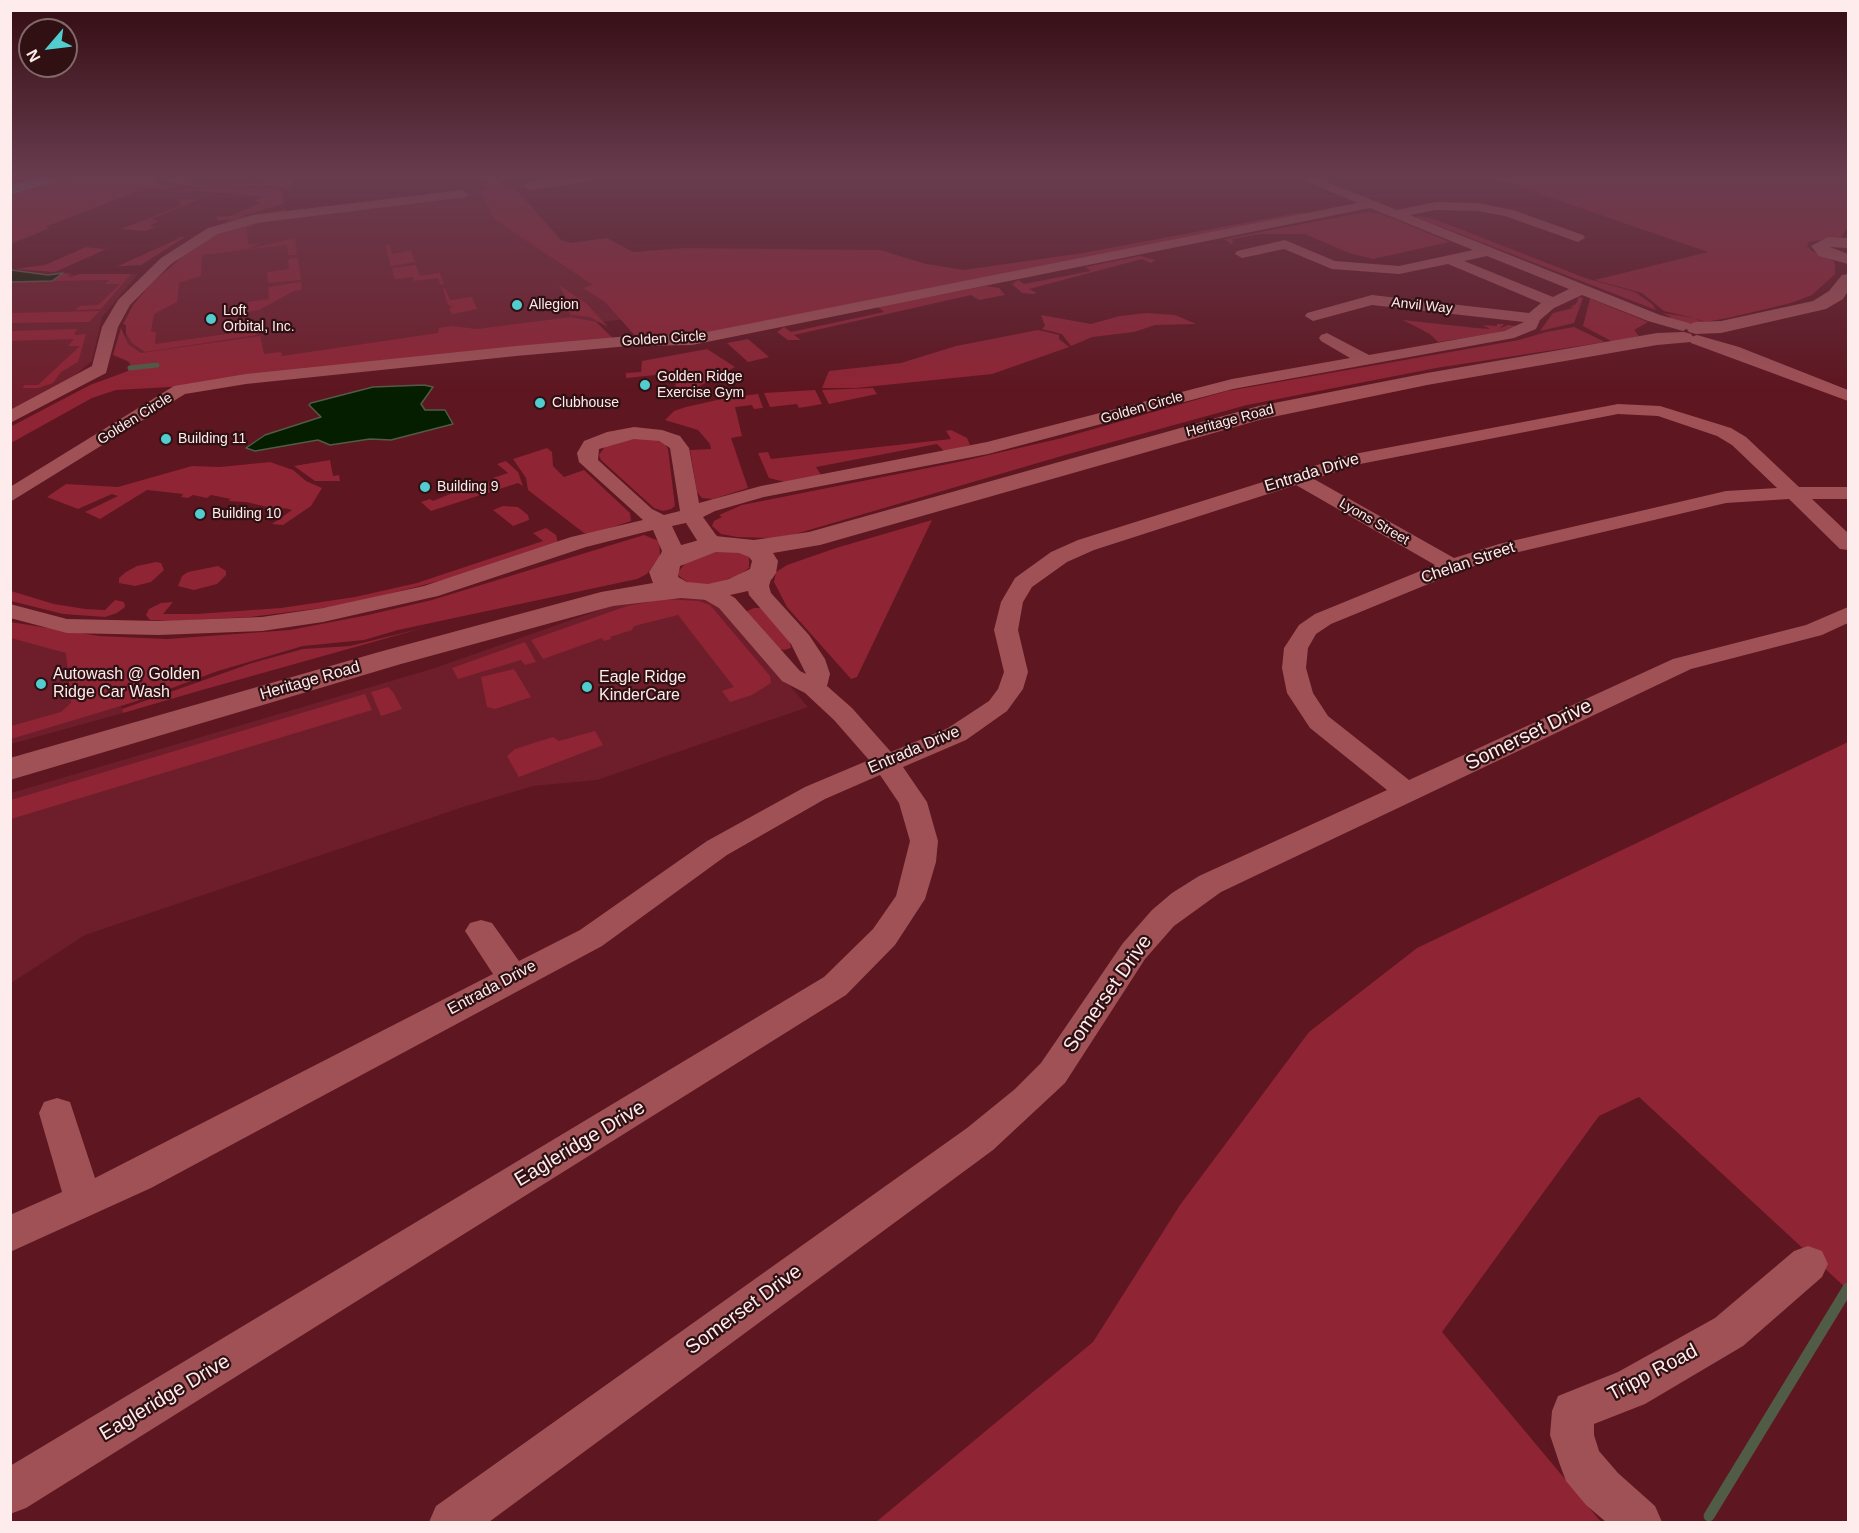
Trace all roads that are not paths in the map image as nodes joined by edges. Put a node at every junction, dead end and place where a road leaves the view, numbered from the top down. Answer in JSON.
{"nodes":[{"id":1,"x":184,"y":250,"type":"edge"},
{"id":2,"x":1145,"y":250,"type":"edge"},
{"id":3,"x":1261,"y":250,"type":"edge"},
{"id":4,"x":1297,"y":250,"type":"edge"},
{"id":5,"x":1486,"y":250,"type":"edge"},
{"id":6,"x":1490,"y":251,"type":"junction"},
{"id":7,"x":1242,"y":254,"type":"dead end"},
{"id":8,"x":1450,"y":260,"type":"junction"},
{"id":9,"x":1848,"y":279,"type":"edge"},
{"id":10,"x":1582,"y":289,"type":"junction"},
{"id":11,"x":1555,"y":303,"type":"junction"},
{"id":12,"x":1313,"y":316,"type":"dead end"},
{"id":13,"x":1533,"y":318,"type":"junction"},
{"id":14,"x":1686,"y":331,"type":"junction"},
{"id":15,"x":1327,"y":338,"type":"dead end"},
{"id":16,"x":1366,"y":360,"type":"junction"},
{"id":17,"x":1848,"y":396,"type":"edge"},
{"id":18,"x":10,"y":418,"type":"edge"},
{"id":19,"x":1297,"y":477,"type":"junction"},
{"id":20,"x":1794,"y":493,"type":"junction"},
{"id":21,"x":1848,"y":493,"type":"edge"},
{"id":22,"x":10,"y":496,"type":"edge"},
{"id":23,"x":691,"y":515,"type":"junction"},
{"id":24,"x":660,"y":522,"type":"junction"},
{"id":25,"x":716,"y":544,"type":"junction"},
{"id":26,"x":1848,"y":544,"type":"edge"},
{"id":27,"x":760,"y":561,"type":"junction"},
{"id":28,"x":1452,"y":566,"type":"junction"},
{"id":29,"x":671,"y":576,"type":"junction"},
{"id":30,"x":708,"y":592,"type":"junction"},
{"id":31,"x":10,"y":611,"type":"edge"},
{"id":32,"x":1848,"y":614,"type":"edge"},
{"id":33,"x":814,"y":688,"type":"junction"},
{"id":34,"x":886,"y":763,"type":"junction"},
{"id":35,"x":10,"y":769,"type":"edge"},
{"id":36,"x":1408,"y":793,"type":"junction"},
{"id":37,"x":481,"y":931,"type":"dead end"},
{"id":38,"x":512,"y":977,"type":"junction"},
{"id":39,"x":57,"y":1113,"type":"dead end"},
{"id":40,"x":84,"y":1202,"type":"junction"},
{"id":41,"x":10,"y":1234,"type":"edge"},
{"id":42,"x":1809,"y":1264,"type":"dead end"},
{"id":43,"x":10,"y":1492,"type":"edge"},
{"id":44,"x":452,"y":1522,"type":"edge"},
{"id":45,"x":1639,"y":1522,"type":"edge"}],
"edges":[{"from":1,"to":18,"type":"street"},
{"from":2,"to":22,"type":"street","name":"Golden Circle"},
{"from":3,"to":7,"type":"street"},
{"from":4,"to":8,"type":"street"},
{"from":5,"to":6,"type":"street"},
{"from":6,"to":8,"type":"street"},
{"from":6,"to":10,"type":"street"},
{"from":8,"to":11,"type":"street"},
{"from":9,"to":14,"type":"main road","name":"Heritage Road"},
{"from":10,"to":11,"type":"street","name":"Golden Circle"},
{"from":10,"to":14,"type":"street"},
{"from":11,"to":13,"type":"street","name":"Golden Circle"},
{"from":12,"to":13,"type":"street","name":"Anvil Way"},
{"from":13,"to":16,"type":"street","name":"Golden Circle"},
{"from":14,"to":17,"type":"street"},
{"from":14,"to":27,"type":"main road","name":"Heritage Road"},
{"from":15,"to":16,"type":"street"},
{"from":16,"to":23,"type":"street","name":"Golden Circle"},
{"from":19,"to":20,"type":"street","name":"Entrada Drive"},
{"from":19,"to":28,"type":"street","name":"Lyons Street"},
{"from":19,"to":34,"type":"street","name":"Entrada Drive"},
{"from":20,"to":21,"type":"street","name":"Chelan Street"},
{"from":20,"to":26,"type":"street"},
{"from":20,"to":28,"type":"street","name":"Chelan Street"},
{"from":23,"to":24,"type":"street","name":"Golden Circle"},
{"from":23,"to":24,"type":"street"},
{"from":23,"to":25,"type":"street"},
{"from":24,"to":29,"type":"street"},
{"from":24,"to":31,"type":"street","name":"Golden Circle"},
{"from":25,"to":27,"type":"main road"},
{"from":25,"to":29,"type":"main road"},
{"from":27,"to":30,"type":"main road","name":"Heritage Road"},
{"from":27,"to":33,"type":"street"},
{"from":28,"to":36,"type":"street","name":"Chelan Street"},
{"from":29,"to":30,"type":"main road","name":"Heritage Road"},
{"from":29,"to":35,"type":"main road","name":"Heritage Road"},
{"from":30,"to":33,"type":"street","name":"Eagleridge Drive"},
{"from":32,"to":36,"type":"street","name":"Somerset Drive"},
{"from":33,"to":34,"type":"street","name":"Eagleridge Drive"},
{"from":34,"to":38,"type":"street","name":"Entrada Drive"},
{"from":34,"to":43,"type":"street","name":"Eagleridge Drive"},
{"from":36,"to":44,"type":"street","name":"Somerset Drive"},
{"from":37,"to":38,"type":"street"},
{"from":38,"to":40,"type":"street","name":"Entrada Drive"},
{"from":39,"to":40,"type":"street"},
{"from":40,"to":41,"type":"street","name":"Entrada Drive"},
{"from":42,"to":45,"type":"street","name":"Tripp Road"}]}
